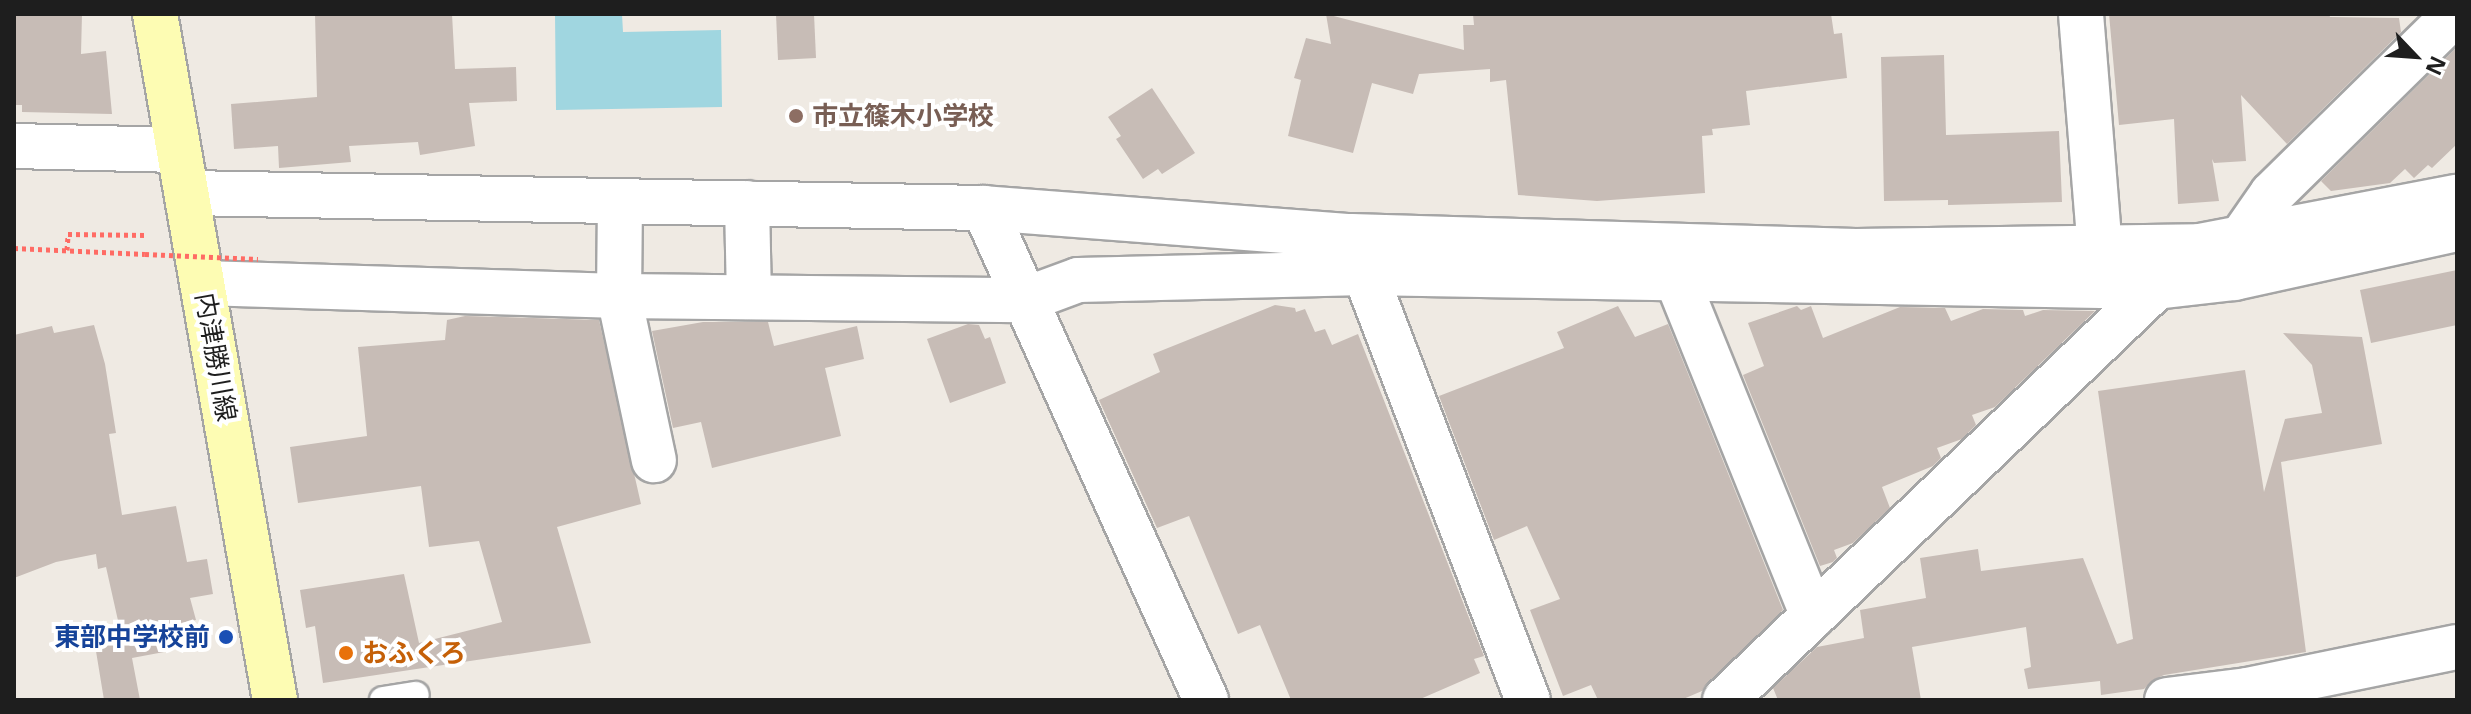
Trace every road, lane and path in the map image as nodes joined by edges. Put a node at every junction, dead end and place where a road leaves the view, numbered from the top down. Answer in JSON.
{"nodes":[{"id":1,"x":155,"y":14,"type":"edge"},
{"id":2,"x":2081,"y":14,"type":"edge"},
{"id":3,"x":2455,"y":14,"type":"edge"},
{"id":4,"x":14,"y":146,"type":"edge"},
{"id":5,"x":178,"y":150,"type":"junction"},
{"id":6,"x":188,"y":193,"type":"junction"},
{"id":7,"x":2457,"y":197,"type":"edge"},
{"id":8,"x":620,"y":201,"type":"junction"},
{"id":9,"x":747,"y":203,"type":"junction"},
{"id":10,"x":984,"y":208,"type":"junction"},
{"id":11,"x":2457,"y":229,"type":"edge"},
{"id":12,"x":147,"y":235,"type":"dead end"},
{"id":13,"x":2220,"y":243,"type":"junction"},
{"id":14,"x":14,"y":248,"type":"edge"},
{"id":15,"x":2100,"y":249,"type":"junction"},
{"id":16,"x":67,"y":250,"type":"junction"},
{"id":17,"x":1358,"y":254,"type":"junction"},
{"id":18,"x":258,"y":259,"type":"dead end"},
{"id":19,"x":1670,"y":262,"type":"junction"},
{"id":20,"x":203,"y":283,"type":"junction"},
{"id":21,"x":2156,"y":287,"type":"junction"},
{"id":22,"x":619,"y":296,"type":"junction"},
{"id":23,"x":749,"y":297,"type":"junction"},
{"id":24,"x":1024,"y":300,"type":"junction"},
{"id":25,"x":654,"y":460,"type":"dead end"},
{"id":26,"x":1813,"y":616,"type":"junction"},
{"id":27,"x":2457,"y":647,"type":"edge"},
{"id":28,"x":416,"y":695,"type":"dead end"},
{"id":29,"x":275,"y":700,"type":"edge"},
{"id":30,"x":383,"y":700,"type":"edge"},
{"id":31,"x":1206,"y":700,"type":"edge"},
{"id":32,"x":1528,"y":700,"type":"edge"},
{"id":33,"x":1725,"y":700,"type":"edge"},
{"id":34,"x":2167,"y":700,"type":"edge"}],
"edges":[{"from":1,"to":5,"type":"main road","name":"内津勝川線"},
{"from":2,"to":15,"type":"street"},
{"from":3,"to":13,"type":"street"},
{"from":4,"to":5,"type":"street"},
{"from":5,"to":6,"type":"main road","name":"内津勝川線"},
{"from":6,"to":8,"type":"street"},
{"from":6,"to":20,"type":"main road","name":"内津勝川線"},
{"from":7,"to":13,"type":"street"},
{"from":8,"to":9,"type":"street"},
{"from":8,"to":22,"type":"street"},
{"from":9,"to":10,"type":"street"},
{"from":9,"to":23,"type":"street"},
{"from":10,"to":17,"type":"street"},
{"from":10,"to":24,"type":"street"},
{"from":11,"to":21,"type":"street"},
{"from":12,"to":16,"type":"path"},
{"from":13,"to":15,"type":"street"},
{"from":13,"to":21,"type":"street"},
{"from":14,"to":16,"type":"path"},
{"from":15,"to":19,"type":"street"},
{"from":16,"to":18,"type":"path","bridge":true},
{"from":17,"to":19,"type":"street"},
{"from":17,"to":24,"type":"street"},
{"from":17,"to":32,"type":"street"},
{"from":19,"to":21,"type":"street"},
{"from":19,"to":26,"type":"street"},
{"from":20,"to":22,"type":"street"},
{"from":20,"to":29,"type":"main road","name":"内津勝川線"},
{"from":21,"to":26,"type":"street"},
{"from":22,"to":23,"type":"street"},
{"from":22,"to":25,"type":"street"},
{"from":23,"to":24,"type":"street"},
{"from":24,"to":31,"type":"street"},
{"from":26,"to":33,"type":"street"},
{"from":27,"to":34,"type":"street"},
{"from":28,"to":30,"type":"lane"}]}
